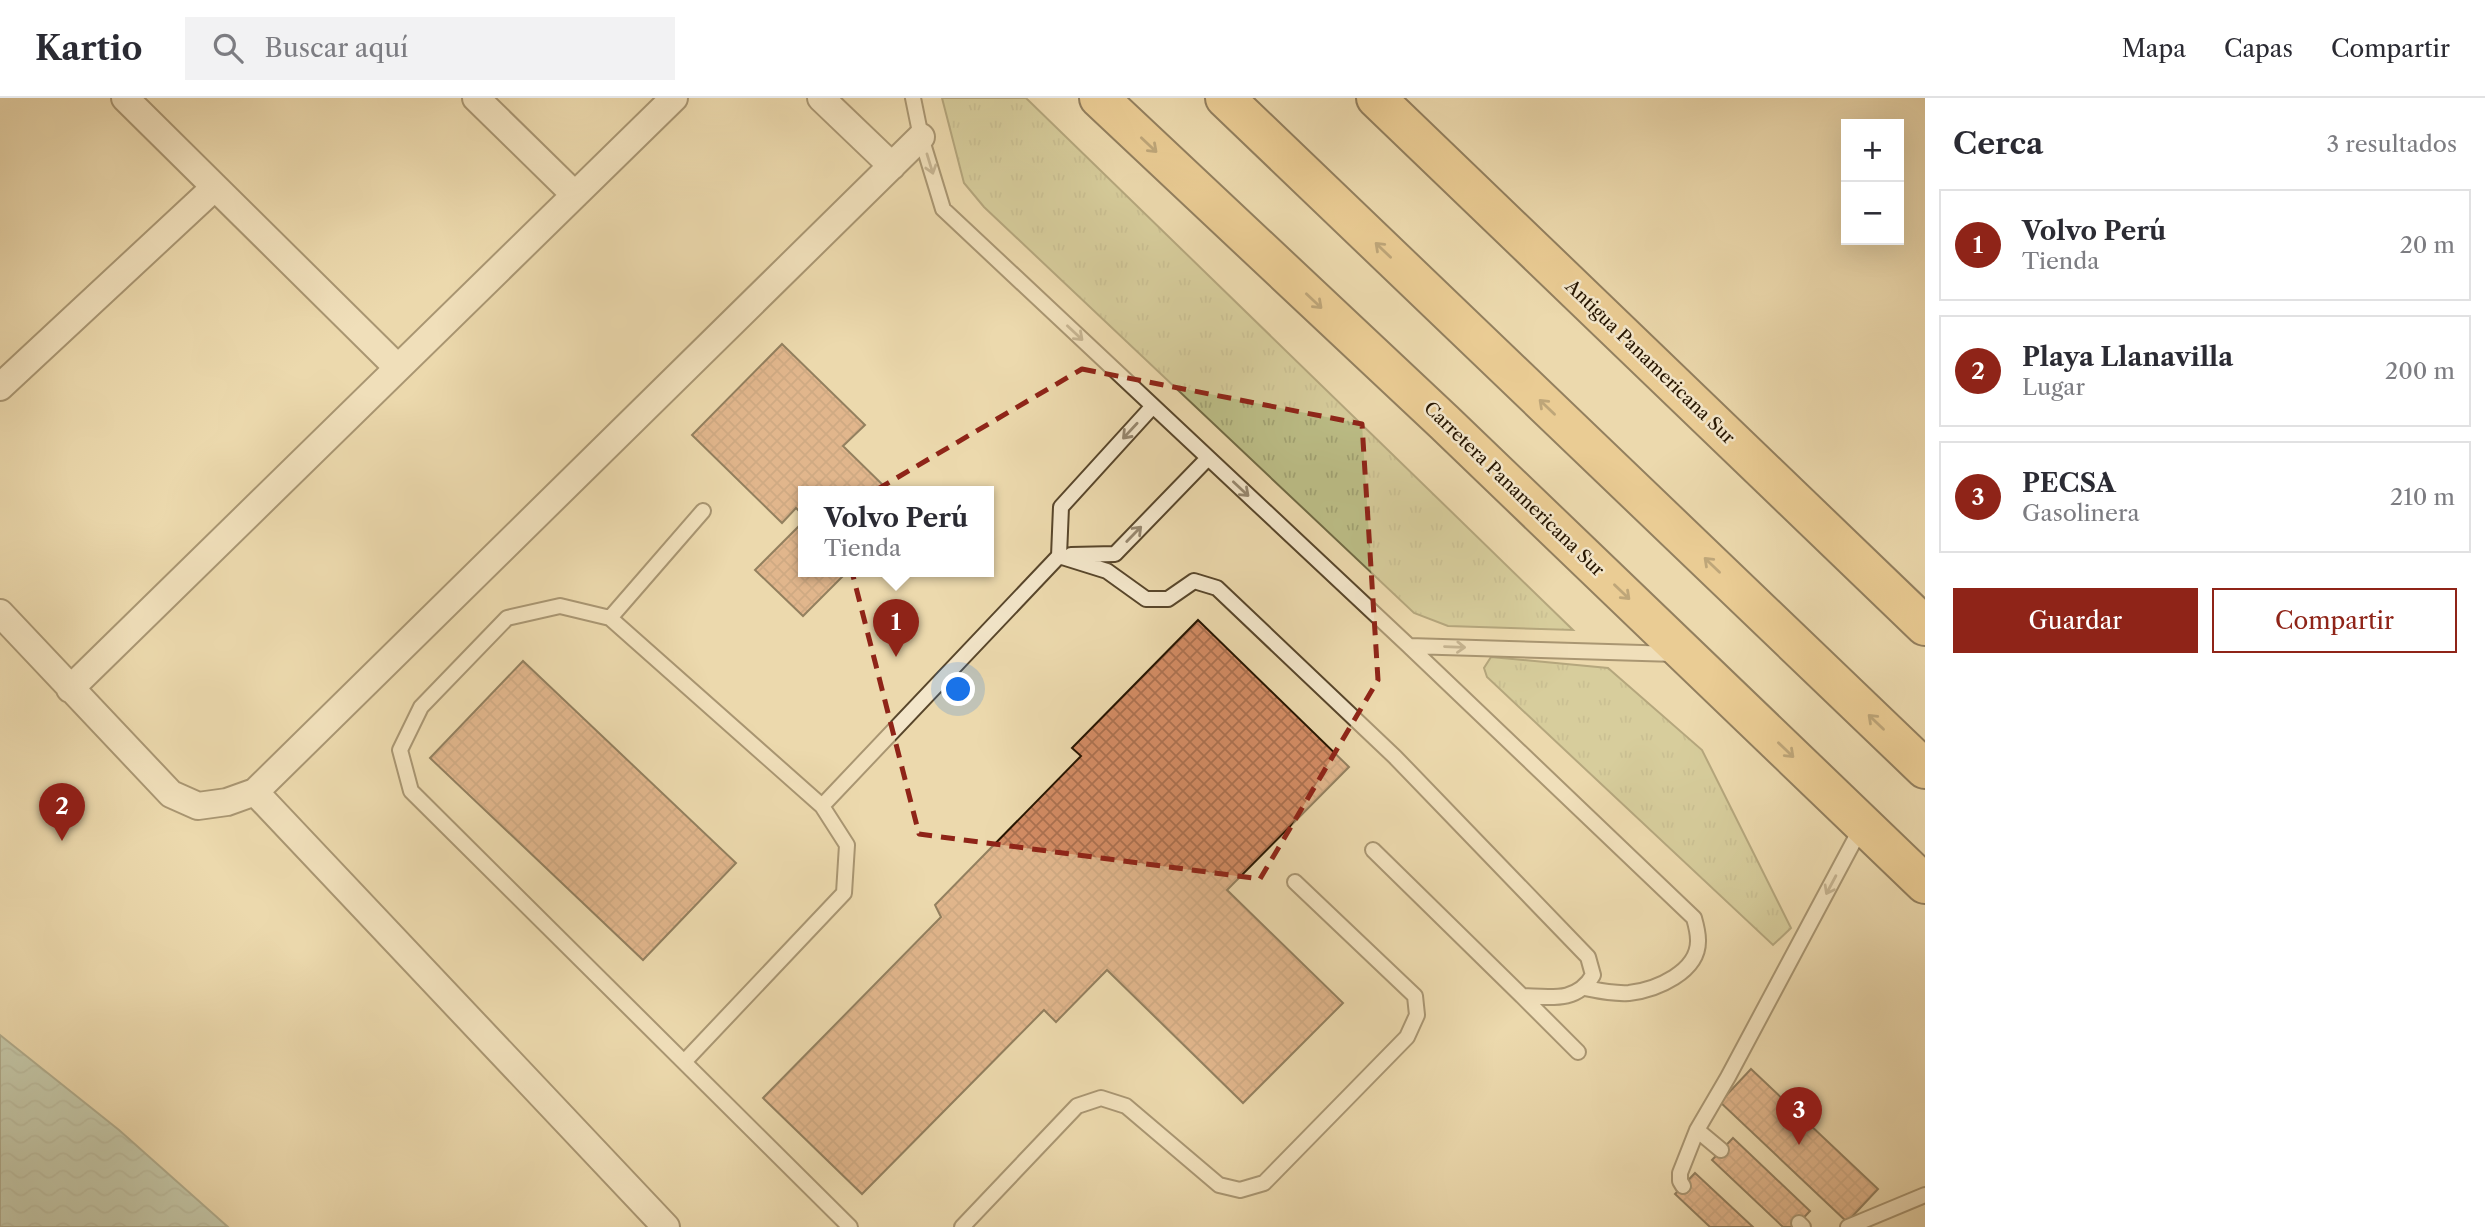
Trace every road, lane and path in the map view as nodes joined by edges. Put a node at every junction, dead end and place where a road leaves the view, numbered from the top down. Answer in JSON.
{"nodes":[{"id":1,"x":125,"y":98,"type":"edge"},
{"id":2,"x":476,"y":98,"type":"edge"},
{"id":3,"x":674,"y":98,"type":"edge"},
{"id":4,"x":821,"y":98,"type":"edge"},
{"id":5,"x":913,"y":98,"type":"edge"},
{"id":6,"x":1099,"y":98,"type":"edge"},
{"id":7,"x":1225,"y":98,"type":"edge"},
{"id":8,"x":1376,"y":98,"type":"edge"},
{"id":9,"x":921,"y":137,"type":"junction"},
{"id":10,"x":892,"y":166,"type":"junction"},
{"id":11,"x":215,"y":187,"type":"junction"},
{"id":12,"x":575,"y":195,"type":"junction"},
{"id":13,"x":398,"y":368,"type":"junction"},
{"id":14,"x":0,"y":387,"type":"edge"},
{"id":15,"x":1153,"y":406,"type":"junction"},
{"id":16,"x":1208,"y":458,"type":"junction"},
{"id":17,"x":703,"y":511,"type":"dead end"},
{"id":18,"x":1059,"y":556,"type":"junction"},
{"id":19,"x":0,"y":613,"type":"edge"},
{"id":20,"x":610,"y":618,"type":"junction"},
{"id":21,"x":1925,"y":626,"type":"edge"},
{"id":22,"x":1409,"y":646,"type":"junction"},
{"id":23,"x":1687,"y":654,"type":"junction"},
{"id":24,"x":71,"y":689,"type":"junction"},
{"id":25,"x":1925,"y":769,"type":"edge"},
{"id":26,"x":255,"y":792,"type":"junction"},
{"id":27,"x":822,"y":806,"type":"junction"},
{"id":28,"x":1862,"y":824,"type":"junction"},
{"id":29,"x":1373,"y":850,"type":"dead end"},
{"id":30,"x":1295,"y":882,"type":"dead end"},
{"id":31,"x":1925,"y":884,"type":"edge"},
{"id":32,"x":1585,"y":988,"type":"junction"},
{"id":33,"x":1522,"y":996,"type":"junction"},
{"id":34,"x":1578,"y":1052,"type":"dead end"},
{"id":35,"x":684,"y":1062,"type":"junction"},
{"id":36,"x":1697,"y":1130,"type":"junction"},
{"id":37,"x":1721,"y":1150,"type":"dead end"},
{"id":38,"x":1684,"y":1186,"type":"dead end"},
{"id":39,"x":1925,"y":1195,"type":"edge"},
{"id":40,"x":1862,"y":1206,"type":"dead end"},
{"id":41,"x":1874,"y":1217,"type":"junction"},
{"id":42,"x":666,"y":1227,"type":"edge"},
{"id":43,"x":850,"y":1227,"type":"edge"},
{"id":44,"x":962,"y":1227,"type":"edge"},
{"id":45,"x":1848,"y":1227,"type":"edge"}],
"edges":[{"from":1,"to":11,"type":"street"},
{"from":2,"to":12,"type":"street"},
{"from":3,"to":12,"type":"street"},
{"from":4,"to":10,"type":"street"},
{"from":5,"to":9,"type":"lane"},
{"from":6,"to":23,"type":"main road","name":"Carretera Panamericana Sur","one_way":true},
{"from":25,"to":7,"type":"main road","one_way":true},
{"from":8,"to":21,"type":"main road","name":"Antigua Panamericana Sur"},
{"from":9,"to":10,"type":"street"},
{"from":9,"to":15,"type":"lane","one_way":true},
{"from":10,"to":26,"type":"street"},
{"from":11,"to":13,"type":"street"},
{"from":11,"to":14,"type":"street"},
{"from":12,"to":13,"type":"street"},
{"from":13,"to":24,"type":"street"},
{"from":15,"to":16,"type":"lane"},
{"from":15,"to":18,"type":"lane","one_way":true},
{"from":18,"to":16,"type":"lane","one_way":true},
{"from":16,"to":22,"type":"lane","one_way":true},
{"from":17,"to":20,"type":"lane"},
{"from":18,"to":27,"type":"lane"},
{"from":18,"to":32,"type":"lane"},
{"from":19,"to":24,"type":"street"},
{"from":20,"to":27,"type":"lane"},
{"from":20,"to":35,"type":"lane"},
{"from":22,"to":23,"type":"lane","one_way":true},
{"from":22,"to":32,"type":"lane"},
{"from":23,"to":28,"type":"main road","name":"Carretera Panamericana Sur","one_way":true},
{"from":24,"to":26,"type":"street"},
{"from":26,"to":42,"type":"street"},
{"from":27,"to":35,"type":"lane"},
{"from":28,"to":31,"type":"main road","name":"Carretera Panamericana Sur"},
{"from":28,"to":36,"type":"lane","one_way":true},
{"from":29,"to":33,"type":"lane"},
{"from":30,"to":44,"type":"lane"},
{"from":32,"to":33,"type":"lane"},
{"from":33,"to":34,"type":"lane"},
{"from":35,"to":43,"type":"lane"},
{"from":36,"to":37,"type":"lane"},
{"from":36,"to":38,"type":"lane"},
{"from":39,"to":41,"type":"lane"},
{"from":40,"to":41,"type":"lane"},
{"from":41,"to":45,"type":"lane"}]}
